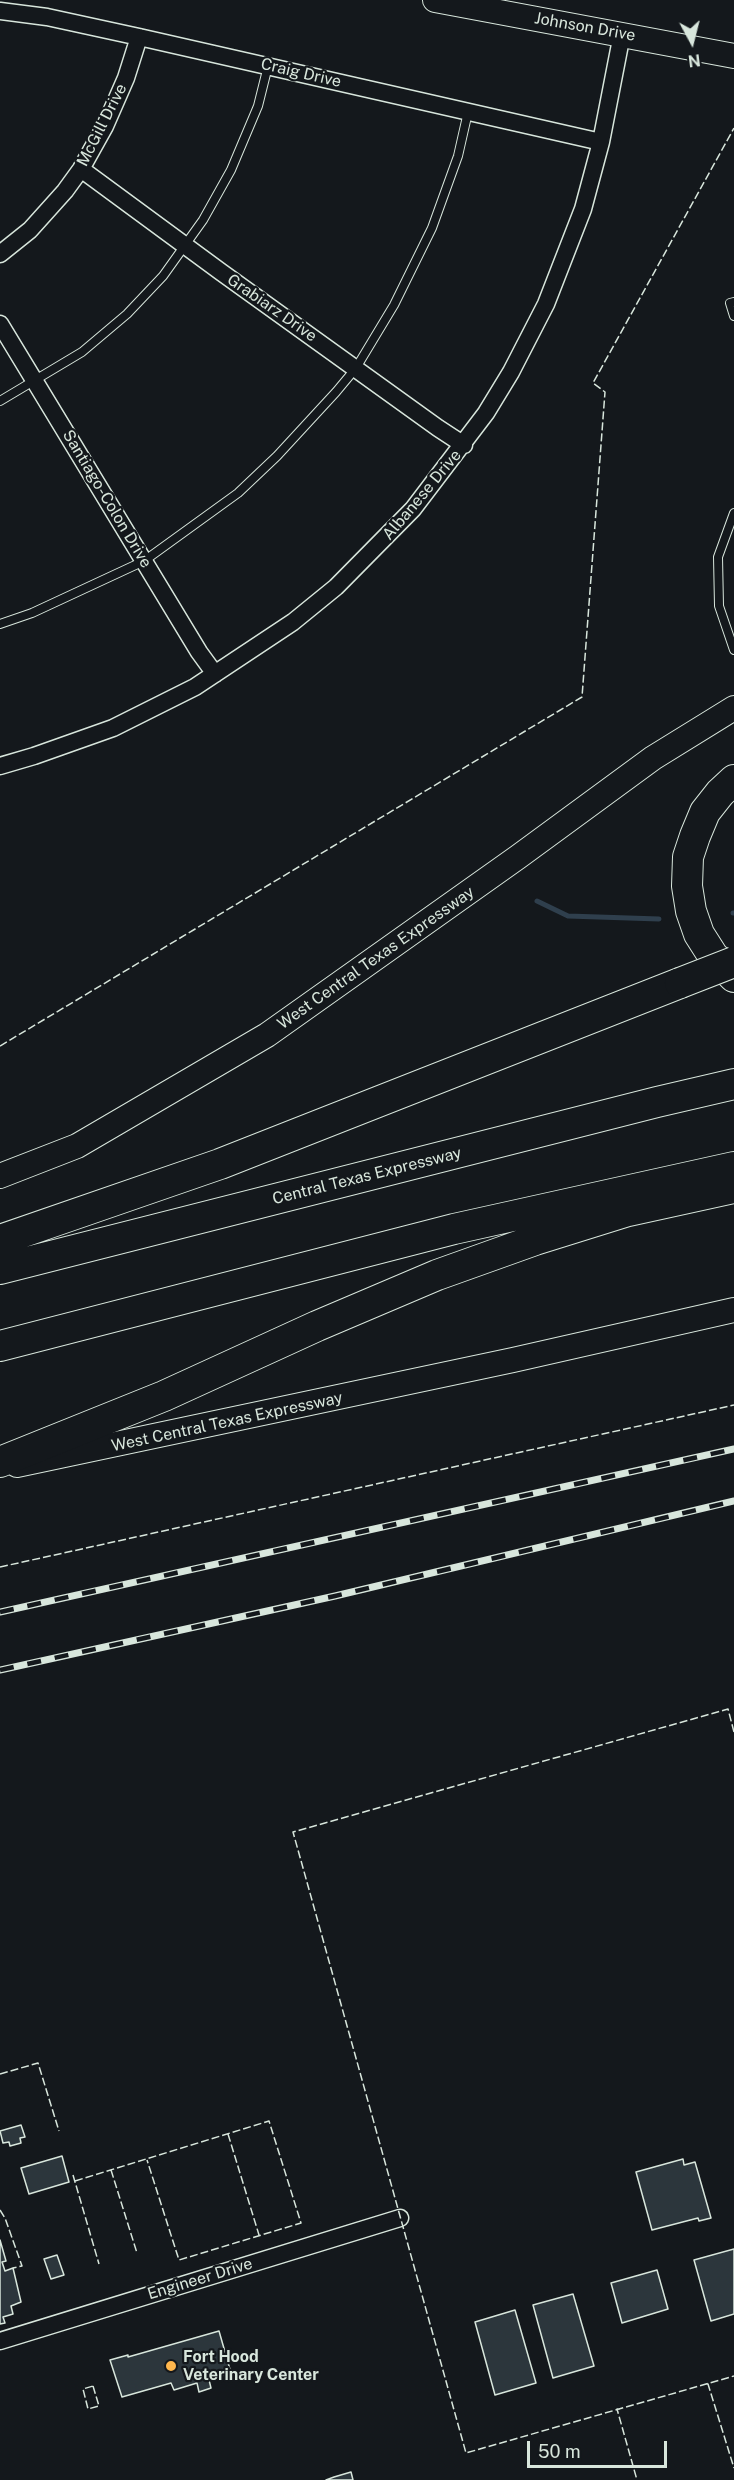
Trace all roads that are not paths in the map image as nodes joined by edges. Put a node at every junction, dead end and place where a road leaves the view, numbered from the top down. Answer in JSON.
{"nodes":[{"id":1,"x":435,"y":0,"type":"edge"},
{"id":2,"x":0,"y":11,"type":"edge"},
{"id":3,"x":622,"y":34,"type":"junction"},
{"id":4,"x":139,"y":37,"type":"junction"},
{"id":5,"x":734,"y":56,"type":"edge"},
{"id":6,"x":268,"y":66,"type":"junction"},
{"id":7,"x":468,"y":112,"type":"junction"},
{"id":8,"x":601,"y":142,"type":"junction"},
{"id":9,"x":81,"y":169,"type":"junction"},
{"id":10,"x":186,"y":246,"type":"junction"},
{"id":11,"x":0,"y":254,"type":"edge"},
{"id":12,"x":734,"y":302,"type":"edge"},
{"id":13,"x":734,"y":316,"type":"edge"},
{"id":14,"x":0,"y":324,"type":"edge"},
{"id":15,"x":356,"y":368,"type":"junction"},
{"id":16,"x":35,"y":382,"type":"junction"},
{"id":17,"x":0,"y":401,"type":"edge"},
{"id":18,"x":464,"y":444,"type":"junction"},
{"id":19,"x":734,"y":513,"type":"edge"},
{"id":20,"x":144,"y":561,"type":"junction"},
{"id":21,"x":0,"y":624,"type":"edge"},
{"id":22,"x":734,"y":650,"type":"edge"},
{"id":23,"x":215,"y":674,"type":"junction"},
{"id":24,"x":734,"y":708,"type":"edge"},
{"id":25,"x":0,"y":766,"type":"edge"},
{"id":26,"x":734,"y":780,"type":"edge"},
{"id":27,"x":734,"y":962,"type":"edge"},
{"id":28,"x":734,"y":977,"type":"edge"},
{"id":29,"x":734,"y":1084,"type":"edge"},
{"id":30,"x":734,"y":1167,"type":"edge"},
{"id":31,"x":0,"y":1176,"type":"edge"},
{"id":32,"x":734,"y":1188,"type":"edge"},
{"id":33,"x":0,"y":1240,"type":"edge"},
{"id":34,"x":0,"y":1269,"type":"edge"},
{"id":35,"x":734,"y":1310,"type":"edge"},
{"id":36,"x":0,"y":1346,"type":"edge"},
{"id":37,"x":0,"y":1462,"type":"edge"},
{"id":38,"x":0,"y":1468,"type":"edge"},
{"id":39,"x":400,"y":2218,"type":"dead end"},
{"id":40,"x":0,"y":2340,"type":"edge"}],
"edges":[{"from":1,"to":3,"type":"main road","name":"Johnson Drive"},
{"from":2,"to":4,"type":"street","name":"Craig Drive"},
{"from":3,"to":5,"type":"main road","name":"Johnson Drive"},
{"from":3,"to":8,"type":"street","name":"Albanese Drive"},
{"from":4,"to":6,"type":"street","name":"Craig Drive"},
{"from":4,"to":9,"type":"street","name":"McGill Drive"},
{"from":6,"to":7,"type":"street","name":"Craig Drive"},
{"from":6,"to":10,"type":"lane"},
{"from":7,"to":8,"type":"street","name":"Craig Drive"},
{"from":7,"to":15,"type":"lane"},
{"from":8,"to":18,"type":"street","name":"Albanese Drive"},
{"from":9,"to":10,"type":"street","name":"Grabiarz Drive"},
{"from":9,"to":11,"type":"street","name":"McGill Drive"},
{"from":10,"to":15,"type":"street","name":"Grabiarz Drive"},
{"from":10,"to":16,"type":"lane"},
{"from":12,"to":13,"type":"lane"},
{"from":14,"to":16,"type":"street","name":"Santiago-Colon Drive"},
{"from":15,"to":18,"type":"street","name":"Grabiarz Drive"},
{"from":15,"to":20,"type":"lane"},
{"from":16,"to":17,"type":"lane"},
{"from":16,"to":20,"type":"street","name":"Santiago-Colon Drive"},
{"from":18,"to":23,"type":"street","name":"Albanese Drive"},
{"from":19,"to":22,"type":"lane"},
{"from":20,"to":21,"type":"lane"},
{"from":20,"to":23,"type":"street","name":"Santiago-Colon Drive"},
{"from":23,"to":25,"type":"street","name":"Albanese Drive"},
{"from":24,"to":31,"type":"main road","name":"West Central Texas Expressway"},
{"from":26,"to":28,"type":"highway"},
{"from":27,"to":33,"type":"highway","bridge":true},
{"from":29,"to":34,"type":"highway","name":"Central Texas Expressway"},
{"from":30,"to":36,"type":"highway"},
{"from":32,"to":37,"type":"highway"},
{"from":35,"to":38,"type":"main road","name":"West Central Texas Expressway"},
{"from":39,"to":40,"type":"street","name":"Engineer Drive"}]}
